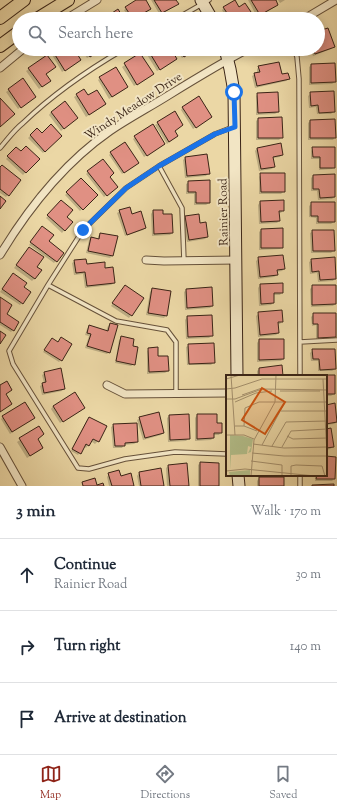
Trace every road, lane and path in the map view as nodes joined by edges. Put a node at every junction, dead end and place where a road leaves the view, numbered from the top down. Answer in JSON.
{"nodes":[{"id":1,"x":24,"y":0,"type":"edge"},
{"id":2,"x":68,"y":0,"type":"edge"},
{"id":3,"x":97,"y":0,"type":"edge"},
{"id":4,"x":336,"y":0,"type":"edge"},
{"id":5,"x":204,"y":1,"type":"edge"},
{"id":6,"x":48,"y":12,"type":"edge"},
{"id":7,"x":77,"y":12,"type":"edge"},
{"id":8,"x":187,"y":12,"type":"edge"},
{"id":9,"x":209,"y":12,"type":"edge"},
{"id":10,"x":316,"y":12,"type":"edge"},
{"id":11,"x":0,"y":18,"type":"edge"},
{"id":12,"x":12,"y":37,"type":"edge"},
{"id":13,"x":0,"y":46,"type":"edge"},
{"id":14,"x":15,"y":56,"type":"edge"},
{"id":15,"x":112,"y":56,"type":"edge"},
{"id":16,"x":223,"y":56,"type":"edge"},
{"id":17,"x":227,"y":56,"type":"edge"},
{"id":18,"x":296,"y":56,"type":"edge"},
{"id":19,"x":0,"y":68,"type":"edge"},
{"id":20,"x":235,"y":127,"type":"junction"},
{"id":21,"x":0,"y":148,"type":"edge"},
{"id":22,"x":159,"y":166,"type":"junction"},
{"id":23,"x":3,"y":243,"type":"edge"},
{"id":24,"x":0,"y":255,"type":"edge"},
{"id":25,"x":146,"y":260,"type":"dead end"},
{"id":26,"x":236,"y":260,"type":"junction"},
{"id":27,"x":184,"y":261,"type":"junction"},
{"id":28,"x":48,"y":285,"type":"junction"},
{"id":29,"x":337,"y":340,"type":"edge"},
{"id":30,"x":300,"y":342,"type":"junction"},
{"id":31,"x":238,"y":375,"type":"edge"},
{"id":32,"x":300,"y":375,"type":"edge"},
{"id":33,"x":107,"y":386,"type":"dead end"},
{"id":34,"x":176,"y":393,"type":"junction"},
{"id":35,"x":226,"y":393,"type":"edge"},
{"id":36,"x":0,"y":447,"type":"edge"},
{"id":37,"x":226,"y":454,"type":"edge"},
{"id":38,"x":22,"y":486,"type":"edge"}],
"edges":[{"from":1,"to":11,"type":"main road"},
{"from":2,"to":6,"type":"main road"},
{"from":3,"to":7,"type":"street"},
{"from":4,"to":10,"type":"street"},
{"from":5,"to":8,"type":"lane"},
{"from":5,"to":9,"type":"street"},
{"from":12,"to":13,"type":"main road"},
{"from":14,"to":19,"type":"street"},
{"from":15,"to":21,"type":"lane"},
{"from":16,"to":23,"type":"street","name":"Windy Meadow Drive"},
{"from":17,"to":20,"type":"street","name":"Rainier Road"},
{"from":18,"to":30,"type":"lane"},
{"from":20,"to":22,"type":"lane"},
{"from":20,"to":26,"type":"street","name":"Rainier Road"},
{"from":22,"to":27,"type":"lane"},
{"from":22,"to":28,"type":"lane"},
{"from":23,"to":24,"type":"street","name":"Windy Meadow Drive"},
{"from":25,"to":27,"type":"street"},
{"from":26,"to":27,"type":"street"},
{"from":26,"to":31,"type":"street","name":"Rainier Road"},
{"from":28,"to":34,"type":"lane"},
{"from":28,"to":37,"type":"lane"},
{"from":29,"to":30,"type":"lane"},
{"from":30,"to":32,"type":"lane"},
{"from":33,"to":34,"type":"street"},
{"from":34,"to":35,"type":"street"},
{"from":36,"to":38,"type":"street"}]}
